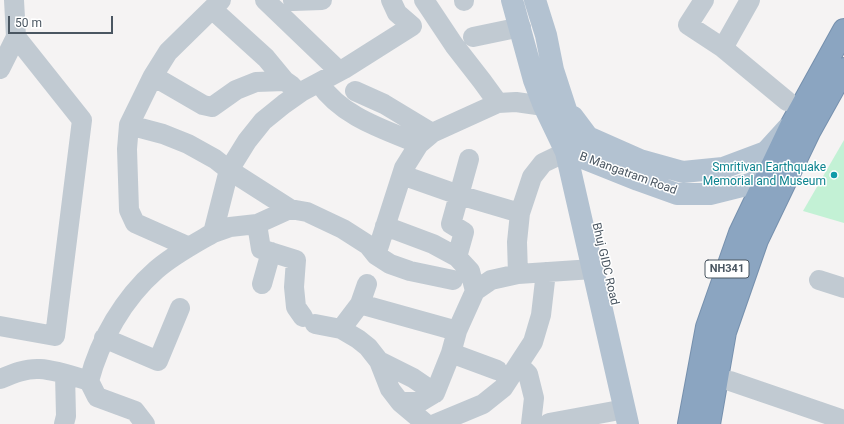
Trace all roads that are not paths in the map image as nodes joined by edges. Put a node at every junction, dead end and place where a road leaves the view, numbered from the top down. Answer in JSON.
{"nodes":[{"id":1,"x":14,"y":0,"type":"edge"},
{"id":2,"x":265,"y":0,"type":"edge"},
{"id":3,"x":322,"y":0,"type":"edge"},
{"id":4,"x":391,"y":0,"type":"edge"},
{"id":5,"x":424,"y":0,"type":"edge"},
{"id":6,"x":512,"y":0,"type":"edge"},
{"id":7,"x":535,"y":0,"type":"edge"},
{"id":8,"x":704,"y":0,"type":"edge"},
{"id":9,"x":750,"y":0,"type":"edge"},
{"id":10,"x":293,"y":1,"type":"edge"},
{"id":11,"x":216,"y":5,"type":"edge"},
{"id":12,"x":412,"y":26,"type":"junction"},
{"id":13,"x":520,"y":27,"type":"junction"},
{"id":14,"x":443,"y":29,"type":"junction"},
{"id":15,"x":844,"y":30,"type":"edge"},
{"id":16,"x":16,"y":37,"type":"junction"},
{"id":17,"x":473,"y":37,"type":"dead end"},
{"id":18,"x":723,"y":48,"type":"junction"},
{"id":19,"x":0,"y":68,"type":"edge"},
{"id":20,"x":844,"y":70,"type":"edge"},
{"id":21,"x":339,"y":71,"type":"junction"},
{"id":22,"x":153,"y":76,"type":"junction"},
{"id":23,"x":285,"y":81,"type":"junction"},
{"id":24,"x":319,"y":83,"type":"junction"},
{"id":25,"x":356,"y":91,"type":"dead end"},
{"id":26,"x":301,"y":92,"type":"junction"},
{"id":27,"x":787,"y":101,"type":"dead end"},
{"id":28,"x":498,"y":103,"type":"junction"},
{"id":29,"x":554,"y":106,"type":"junction"},
{"id":30,"x":792,"y":124,"type":"junction"},
{"id":31,"x":129,"y":125,"type":"junction"},
{"id":32,"x":426,"y":139,"type":"junction"},
{"id":33,"x":574,"y":155,"type":"junction"},
{"id":34,"x":469,"y":158,"type":"dead end"},
{"id":35,"x":794,"y":163,"type":"junction"},
{"id":36,"x":229,"y":170,"type":"junction"},
{"id":37,"x":402,"y":175,"type":"junction"},
{"id":38,"x":767,"y":175,"type":"junction"},
{"id":39,"x":459,"y":195,"type":"junction"},
{"id":40,"x":290,"y":209,"type":"junction"},
{"id":41,"x":520,"y":213,"type":"junction"},
{"id":42,"x":257,"y":224,"type":"junction"},
{"id":43,"x":385,"y":226,"type":"junction"},
{"id":44,"x":213,"y":233,"type":"junction"},
{"id":45,"x":189,"y":247,"type":"junction"},
{"id":46,"x":271,"y":252,"type":"junction"},
{"id":47,"x":376,"y":254,"type":"junction"},
{"id":48,"x":457,"y":257,"type":"junction"},
{"id":49,"x":593,"y":269,"type":"junction"},
{"id":50,"x":546,"y":272,"type":"junction"},
{"id":51,"x":518,"y":274,"type":"junction"},
{"id":52,"x":453,"y":280,"type":"dead end"},
{"id":53,"x":819,"y":280,"type":"dead end"},
{"id":54,"x":262,"y":284,"type":"dead end"},
{"id":55,"x":367,"y":284,"type":"dead end"},
{"id":56,"x":844,"y":288,"type":"edge"},
{"id":57,"x":475,"y":291,"type":"junction"},
{"id":58,"x":360,"y":304,"type":"junction"},
{"id":59,"x":180,"y":308,"type":"dead end"},
{"id":60,"x":0,"y":326,"type":"edge"},
{"id":61,"x":341,"y":329,"type":"junction"},
{"id":62,"x":457,"y":331,"type":"junction"},
{"id":63,"x":104,"y":338,"type":"junction"},
{"id":64,"x":451,"y":353,"type":"junction"},
{"id":65,"x":379,"y":361,"type":"junction"},
{"id":66,"x":519,"y":365,"type":"junction"},
{"id":67,"x":497,"y":370,"type":"dead end"},
{"id":68,"x":65,"y":374,"type":"junction"},
{"id":69,"x":0,"y":379,"type":"edge"},
{"id":70,"x":89,"y":381,"type":"junction"},
{"id":71,"x":730,"y":381,"type":"dead end"},
{"id":72,"x":435,"y":392,"type":"junction"},
{"id":73,"x":400,"y":402,"type":"junction"},
{"id":74,"x":626,"y":416,"type":"edge"},
{"id":75,"x":844,"y":420,"type":"edge"},
{"id":76,"x":64,"y":424,"type":"edge"},
{"id":77,"x":145,"y":424,"type":"edge"},
{"id":78,"x":426,"y":424,"type":"edge"},
{"id":79,"x":436,"y":424,"type":"edge"},
{"id":80,"x":540,"y":424,"type":"edge"},
{"id":81,"x":642,"y":424,"type":"edge"},
{"id":82,"x":689,"y":424,"type":"edge"},
{"id":83,"x":708,"y":424,"type":"edge"}],
"edges":[{"from":1,"to":16,"type":"street"},
{"from":2,"to":21,"type":"street"},
{"from":3,"to":10,"type":"street"},
{"from":4,"to":12,"type":"street"},
{"from":5,"to":14,"type":"street"},
{"from":6,"to":13,"type":"main road"},
{"from":7,"to":29,"type":"main road"},
{"from":8,"to":18,"type":"street"},
{"from":9,"to":18,"type":"street"},
{"from":11,"to":22,"type":"street"},
{"from":11,"to":23,"type":"street"},
{"from":12,"to":14,"type":"street"},
{"from":12,"to":21,"type":"street"},
{"from":13,"to":17,"type":"street"},
{"from":13,"to":29,"type":"main road"},
{"from":14,"to":28,"type":"street"},
{"from":15,"to":30,"type":"highway","name":"B Mangatram Road","number":"NH341"},
{"from":16,"to":19,"type":"street"},
{"from":16,"to":60,"type":"street"},
{"from":18,"to":27,"type":"street"},
{"from":20,"to":35,"type":"highway","number":"NH341"},
{"from":21,"to":24,"type":"street"},
{"from":22,"to":23,"type":"street"},
{"from":22,"to":31,"type":"street"},
{"from":23,"to":26,"type":"street"},
{"from":24,"to":26,"type":"street"},
{"from":24,"to":32,"type":"street"},
{"from":25,"to":32,"type":"street"},
{"from":26,"to":36,"type":"street"},
{"from":28,"to":29,"type":"street"},
{"from":28,"to":32,"type":"street"},
{"from":29,"to":30,"type":"main road","name":"B Mangatram Road"},
{"from":29,"to":33,"type":"main road"},
{"from":30,"to":38,"type":"highway","number":"NH341"},
{"from":31,"to":36,"type":"street"},
{"from":31,"to":45,"type":"street"},
{"from":32,"to":37,"type":"street"},
{"from":33,"to":38,"type":"main road","name":"B Mangatram Road"},
{"from":33,"to":41,"type":"street"},
{"from":33,"to":49,"type":"main road","name":"Bhuj GIDC Road"},
{"from":33,"to":81,"type":"main road","name":"Bhuj GIDC Road"},
{"from":34,"to":39,"type":"street"},
{"from":35,"to":38,"type":"main road","name":"B Mangatram Road"},
{"from":35,"to":83,"type":"highway","number":"NH341"},
{"from":36,"to":40,"type":"street"},
{"from":36,"to":44,"type":"street"},
{"from":37,"to":39,"type":"street"},
{"from":37,"to":43,"type":"street"},
{"from":38,"to":82,"type":"highway","number":"NH341"},
{"from":39,"to":41,"type":"street"},
{"from":39,"to":48,"type":"street"},
{"from":40,"to":42,"type":"street"},
{"from":40,"to":47,"type":"street"},
{"from":41,"to":51,"type":"street"},
{"from":42,"to":44,"type":"street"},
{"from":42,"to":46,"type":"street"},
{"from":43,"to":47,"type":"street"},
{"from":43,"to":48,"type":"street"},
{"from":44,"to":45,"type":"street"},
{"from":45,"to":63,"type":"street"},
{"from":46,"to":54,"type":"street"},
{"from":46,"to":61,"type":"street"},
{"from":47,"to":52,"type":"street"},
{"from":48,"to":57,"type":"street"},
{"from":49,"to":50,"type":"street"},
{"from":49,"to":74,"type":"main road","name":"Bhuj GIDC Road"},
{"from":50,"to":51,"type":"street"},
{"from":50,"to":66,"type":"street"},
{"from":51,"to":57,"type":"street"},
{"from":53,"to":56,"type":"street"},
{"from":55,"to":58,"type":"street"},
{"from":57,"to":62,"type":"street"},
{"from":58,"to":61,"type":"street"},
{"from":58,"to":62,"type":"street"},
{"from":59,"to":63,"type":"street"},
{"from":61,"to":65,"type":"street"},
{"from":62,"to":64,"type":"street"},
{"from":63,"to":70,"type":"street"},
{"from":64,"to":67,"type":"street"},
{"from":64,"to":72,"type":"street"},
{"from":65,"to":72,"type":"street"},
{"from":65,"to":73,"type":"street"},
{"from":66,"to":79,"type":"street"},
{"from":66,"to":80,"type":"street"},
{"from":68,"to":69,"type":"street"},
{"from":68,"to":70,"type":"street"},
{"from":68,"to":76,"type":"street"},
{"from":70,"to":77,"type":"street"},
{"from":71,"to":75,"type":"street"},
{"from":72,"to":73,"type":"street"},
{"from":73,"to":78,"type":"street"},
{"from":74,"to":80,"type":"street"}]}
